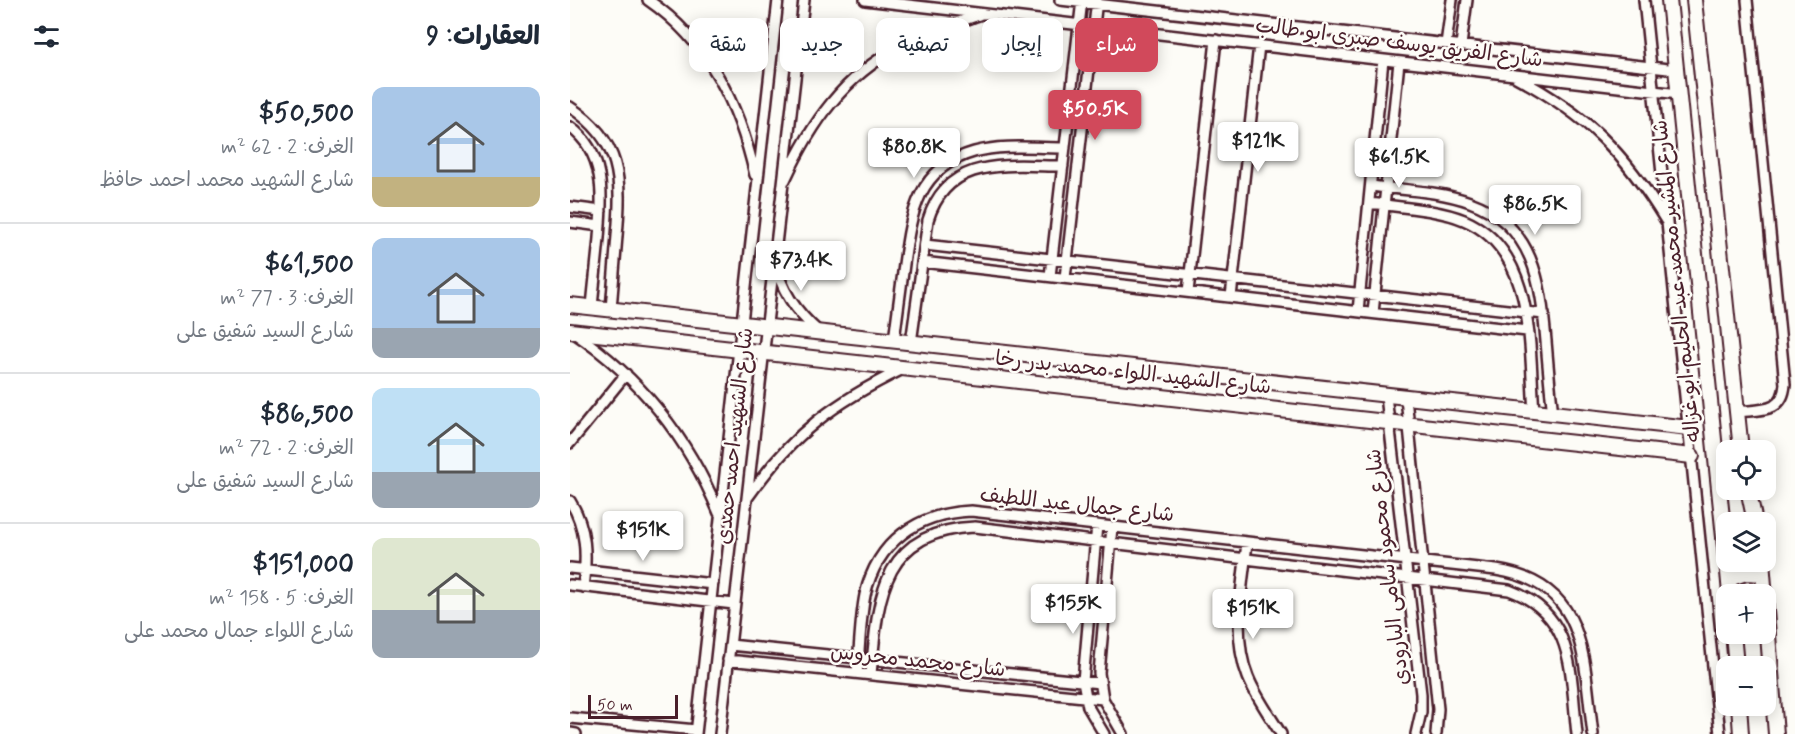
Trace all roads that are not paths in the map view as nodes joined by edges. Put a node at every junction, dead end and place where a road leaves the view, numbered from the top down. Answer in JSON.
{"nodes":[{"id":1,"x":648,"y":0,"type":"edge"},
{"id":2,"x":778,"y":0,"type":"edge"},
{"id":3,"x":804,"y":0,"type":"edge"},
{"id":4,"x":865,"y":0,"type":"edge"},
{"id":5,"x":1060,"y":0,"type":"edge"},
{"id":6,"x":1452,"y":0,"type":"edge"},
{"id":7,"x":1467,"y":0,"type":"edge"},
{"id":8,"x":1644,"y":0,"type":"edge"},
{"id":9,"x":1670,"y":0,"type":"edge"},
{"id":10,"x":1694,"y":0,"type":"edge"},
{"id":11,"x":1747,"y":0,"type":"edge"},
{"id":12,"x":1082,"y":1,"type":"edge"},
{"id":13,"x":1097,"y":2,"type":"edge"},
{"id":14,"x":982,"y":14,"type":"junction"},
{"id":15,"x":1081,"y":18,"type":"edge"},
{"id":16,"x":1095,"y":18,"type":"edge"},
{"id":17,"x":1075,"y":24,"type":"edge"},
{"id":18,"x":1158,"y":33,"type":"edge"},
{"id":19,"x":1216,"y":40,"type":"junction"},
{"id":20,"x":1446,"y":44,"type":"junction"},
{"id":21,"x":1259,"y":45,"type":"junction"},
{"id":22,"x":1461,"y":45,"type":"junction"},
{"id":23,"x":1383,"y":60,"type":"junction"},
{"id":24,"x":1399,"y":62,"type":"junction"},
{"id":25,"x":1075,"y":66,"type":"edge"},
{"id":26,"x":1651,"y":67,"type":"junction"},
{"id":27,"x":1677,"y":70,"type":"junction"},
{"id":28,"x":1089,"y":72,"type":"edge"},
{"id":29,"x":1511,"y":74,"type":"junction"},
{"id":30,"x":1654,"y":91,"type":"junction"},
{"id":31,"x":1679,"y":94,"type":"junction"},
{"id":32,"x":570,"y":107,"type":"edge"},
{"id":33,"x":570,"y":127,"type":"edge"},
{"id":34,"x":1065,"y":148,"type":"junction"},
{"id":35,"x":1063,"y":166,"type":"junction"},
{"id":36,"x":757,"y":184,"type":"junction"},
{"id":37,"x":1371,"y":186,"type":"junction"},
{"id":38,"x":781,"y":188,"type":"junction"},
{"id":39,"x":1386,"y":188,"type":"junction"},
{"id":40,"x":603,"y":190,"type":"junction"},
{"id":41,"x":620,"y":190,"type":"junction"},
{"id":42,"x":1369,"y":203,"type":"junction"},
{"id":43,"x":1384,"y":205,"type":"junction"},
{"id":44,"x":570,"y":207,"type":"edge"},
{"id":45,"x":601,"y":211,"type":"junction"},
{"id":46,"x":570,"y":222,"type":"edge"},
{"id":47,"x":1667,"y":223,"type":"junction"},
{"id":48,"x":600,"y":226,"type":"junction"},
{"id":49,"x":925,"y":244,"type":"junction"},
{"id":50,"x":773,"y":256,"type":"junction"},
{"id":51,"x":1052,"y":259,"type":"junction"},
{"id":52,"x":1068,"y":261,"type":"junction"},
{"id":53,"x":922,"y":262,"type":"junction"},
{"id":54,"x":1190,"y":275,"type":"junction"},
{"id":55,"x":1050,"y":276,"type":"junction"},
{"id":56,"x":1065,"y":278,"type":"junction"},
{"id":57,"x":1233,"y":280,"type":"junction"},
{"id":58,"x":1188,"y":292,"type":"junction"},
{"id":59,"x":1360,"y":294,"type":"junction"},
{"id":60,"x":1375,"y":296,"type":"junction"},
{"id":61,"x":1231,"y":297,"type":"junction"},
{"id":62,"x":570,"y":305,"type":"edge"},
{"id":63,"x":592,"y":307,"type":"junction"},
{"id":64,"x":611,"y":309,"type":"junction"},
{"id":65,"x":1358,"y":312,"type":"junction"},
{"id":66,"x":1373,"y":313,"type":"junction"},
{"id":67,"x":1525,"y":313,"type":"junction"},
{"id":68,"x":1544,"y":314,"type":"junction"},
{"id":69,"x":742,"y":324,"type":"junction"},
{"id":70,"x":765,"y":326,"type":"junction"},
{"id":71,"x":571,"y":331,"type":"edge"},
{"id":72,"x":1527,"y":331,"type":"junction"},
{"id":73,"x":819,"y":332,"type":"junction"},
{"id":74,"x":894,"y":341,"type":"junction"},
{"id":75,"x":911,"y":343,"type":"junction"},
{"id":76,"x":739,"y":350,"type":"junction"},
{"id":77,"x":762,"y":353,"type":"junction"},
{"id":78,"x":903,"y":369,"type":"junction"},
{"id":79,"x":626,"y":374,"type":"junction"},
{"id":80,"x":1386,"y":396,"type":"junction"},
{"id":81,"x":1406,"y":398,"type":"junction"},
{"id":82,"x":1534,"y":412,"type":"junction"},
{"id":83,"x":1736,"y":412,"type":"junction"},
{"id":84,"x":1553,"y":414,"type":"junction"},
{"id":85,"x":1390,"y":423,"type":"junction"},
{"id":86,"x":1409,"y":425,"type":"junction"},
{"id":87,"x":1689,"y":428,"type":"junction"},
{"id":88,"x":1740,"y":440,"type":"edge"},
{"id":89,"x":570,"y":443,"type":"edge"},
{"id":90,"x":1692,"y":456,"type":"junction"},
{"id":91,"x":746,"y":500,"type":"junction"},
{"id":92,"x":570,"y":501,"type":"edge"},
{"id":93,"x":1722,"y":512,"type":"edge"},
{"id":94,"x":720,"y":516,"type":"junction"},
{"id":95,"x":1097,"y":525,"type":"junction"},
{"id":96,"x":1112,"y":527,"type":"junction"},
{"id":97,"x":1095,"y":541,"type":"junction"},
{"id":98,"x":1247,"y":542,"type":"junction"},
{"id":99,"x":1111,"y":543,"type":"junction"},
{"id":100,"x":1246,"y":558,"type":"junction"},
{"id":101,"x":1404,"y":560,"type":"junction"},
{"id":102,"x":1422,"y":562,"type":"junction"},
{"id":103,"x":570,"y":568,"type":"edge"},
{"id":104,"x":585,"y":570,"type":"junction"},
{"id":105,"x":1728,"y":572,"type":"edge"},
{"id":106,"x":1749,"y":572,"type":"edge"},
{"id":107,"x":1762,"y":572,"type":"edge"},
{"id":108,"x":1406,"y":577,"type":"junction"},
{"id":109,"x":1424,"y":579,"type":"junction"},
{"id":110,"x":1729,"y":579,"type":"junction"},
{"id":111,"x":713,"y":584,"type":"junction"},
{"id":112,"x":1729,"y":584,"type":"edge"},
{"id":113,"x":570,"y":585,"type":"edge"},
{"id":114,"x":583,"y":587,"type":"junction"},
{"id":115,"x":711,"y":601,"type":"junction"},
{"id":116,"x":734,"y":604,"type":"junction"},
{"id":117,"x":730,"y":645,"type":"junction"},
{"id":118,"x":859,"y":658,"type":"junction"},
{"id":119,"x":728,"y":660,"type":"junction"},
{"id":120,"x":872,"y":660,"type":"junction"},
{"id":121,"x":857,"y":673,"type":"junction"},
{"id":122,"x":871,"y":674,"type":"junction"},
{"id":123,"x":1083,"y":681,"type":"junction"},
{"id":124,"x":1100,"y":682,"type":"junction"},
{"id":125,"x":1587,"y":690,"type":"junction"},
{"id":126,"x":1572,"y":694,"type":"junction"},
{"id":127,"x":1085,"y":697,"type":"junction"},
{"id":128,"x":1103,"y":699,"type":"junction"},
{"id":129,"x":1740,"y":716,"type":"edge"},
{"id":130,"x":570,"y":718,"type":"edge"},
{"id":131,"x":696,"y":732,"type":"edge"},
{"id":132,"x":570,"y":733,"type":"edge"},
{"id":133,"x":576,"y":734,"type":"edge"},
{"id":134,"x":720,"y":734,"type":"edge"},
{"id":135,"x":725,"y":734,"type":"edge"},
{"id":136,"x":1104,"y":734,"type":"edge"},
{"id":137,"x":1123,"y":734,"type":"edge"},
{"id":138,"x":1281,"y":734,"type":"edge"},
{"id":139,"x":1416,"y":734,"type":"edge"},
{"id":140,"x":1436,"y":734,"type":"edge"},
{"id":141,"x":1577,"y":734,"type":"edge"},
{"id":142,"x":1593,"y":734,"type":"edge"},
{"id":143,"x":1720,"y":734,"type":"edge"},
{"id":144,"x":1741,"y":734,"type":"edge"},
{"id":145,"x":1776,"y":734,"type":"edge"}],
"edges":[{"from":1,"to":36,"type":"street"},
{"from":2,"to":36,"type":"street","name":"شارع الشهيد احمد حمدى"},
{"from":3,"to":38,"type":"street","name":"شارع الشهيد احمد حمدى"},
{"from":4,"to":14,"type":"street","name":"شارع الفريق يوسف صبرى ابو طالب"},
{"from":5,"to":12,"type":"street","name":"شارع الفريق يوسف صبرى ابو طالب"},
{"from":6,"to":20,"type":"street"},
{"from":7,"to":22,"type":"street"},
{"from":8,"to":26,"type":"street"},
{"from":9,"to":27,"type":"street","name":"شارع المشير محمد عبد الحليم ابو غزاله"},
{"from":10,"to":83,"type":"street"},
{"from":11,"to":83,"type":"street"},
{"from":12,"to":13,"type":"street","name":"شارع الفريق يوسف صبرى ابو طالب"},
{"from":12,"to":15,"type":"street"},
{"from":13,"to":16,"type":"street"},
{"from":13,"to":20,"type":"street","name":"شارع الفريق يوسف صبرى ابو طالب"},
{"from":14,"to":17,"type":"street","name":"شارع الفريق يوسف صبرى ابو طالب"},
{"from":14,"to":38,"type":"street"},
{"from":18,"to":19,"type":"street","name":"شارع الفريق يوسف صبرى ابو طالب"},
{"from":19,"to":21,"type":"street","name":"شارع الفريق يوسف صبرى ابو طالب"},
{"from":19,"to":54,"type":"street"},
{"from":20,"to":22,"type":"street","name":"شارع الفريق يوسف صبرى ابو طالب"},
{"from":21,"to":23,"type":"street","name":"شارع الفريق يوسف صبرى ابو طالب"},
{"from":21,"to":57,"type":"street"},
{"from":22,"to":26,"type":"street","name":"شارع الفريق يوسف صبرى ابو طالب"},
{"from":23,"to":24,"type":"street","name":"شارع الفريق يوسف صبرى ابو طالب"},
{"from":23,"to":37,"type":"street"},
{"from":24,"to":29,"type":"street","name":"شارع الفريق يوسف صبرى ابو طالب"},
{"from":24,"to":39,"type":"street"},
{"from":25,"to":34,"type":"street"},
{"from":26,"to":27,"type":"street","name":"شارع الفريق يوسف صبرى ابو طالب"},
{"from":26,"to":30,"type":"street"},
{"from":27,"to":31,"type":"street","name":"شارع المشير محمد عبد الحليم ابو غزاله"},
{"from":28,"to":52,"type":"street"},
{"from":29,"to":30,"type":"street","name":"شارع الفريق يوسف صبرى ابو طالب"},
{"from":29,"to":47,"type":"street"},
{"from":30,"to":31,"type":"street","name":"شارع الفريق يوسف صبرى ابو طالب"},
{"from":30,"to":47,"type":"street"},
{"from":31,"to":93,"type":"street","name":"شارع المشير محمد عبد الحليم ابو غزاله"},
{"from":32,"to":41,"type":"street"},
{"from":33,"to":40,"type":"street"},
{"from":34,"to":35,"type":"street"},
{"from":34,"to":74,"type":"street"},
{"from":35,"to":49,"type":"street"},
{"from":35,"to":51,"type":"street"},
{"from":36,"to":69,"type":"street","name":"شارع الشهيد احمد حمدى"},
{"from":37,"to":39,"type":"street"},
{"from":37,"to":42,"type":"street"},
{"from":38,"to":50,"type":"street","name":"شارع الشهيد احمد حمدى"},
{"from":39,"to":43,"type":"street"},
{"from":39,"to":68,"type":"street"},
{"from":40,"to":41,"type":"street"},
{"from":40,"to":45,"type":"street"},
{"from":41,"to":64,"type":"street"},
{"from":42,"to":43,"type":"street"},
{"from":42,"to":59,"type":"street"},
{"from":43,"to":60,"type":"street"},
{"from":43,"to":67,"type":"street"},
{"from":44,"to":45,"type":"street"},
{"from":45,"to":48,"type":"street"},
{"from":46,"to":48,"type":"street"},
{"from":47,"to":87,"type":"street"},
{"from":48,"to":63,"type":"street"},
{"from":49,"to":51,"type":"street"},
{"from":49,"to":53,"type":"street"},
{"from":50,"to":70,"type":"street","name":"شارع الشهيد احمد حمدى"},
{"from":50,"to":73,"type":"street"},
{"from":51,"to":52,"type":"street"},
{"from":51,"to":55,"type":"street"},
{"from":52,"to":54,"type":"street"},
{"from":52,"to":56,"type":"street"},
{"from":53,"to":55,"type":"street"},
{"from":53,"to":75,"type":"street"},
{"from":54,"to":57,"type":"street"},
{"from":54,"to":58,"type":"street"},
{"from":55,"to":56,"type":"street"},
{"from":56,"to":58,"type":"street"},
{"from":57,"to":59,"type":"street"},
{"from":57,"to":61,"type":"street"},
{"from":58,"to":61,"type":"street"},
{"from":59,"to":60,"type":"street"},
{"from":59,"to":65,"type":"street"},
{"from":60,"to":66,"type":"street"},
{"from":60,"to":67,"type":"street"},
{"from":61,"to":65,"type":"street"},
{"from":62,"to":63,"type":"street","name":"شارع الشهيد اللواء محمد بدر رخا"},
{"from":63,"to":64,"type":"street","name":"شارع الشهيد اللواء محمد بدر رخا"},
{"from":64,"to":69,"type":"street","name":"شارع الشهيد اللواء محمد بدر رخا"},
{"from":65,"to":66,"type":"street"},
{"from":66,"to":72,"type":"street"},
{"from":67,"to":68,"type":"street"},
{"from":67,"to":72,"type":"street"},
{"from":68,"to":84,"type":"street"},
{"from":69,"to":70,"type":"street","name":"شارع الشهيد اللواء محمد بدر رخا"},
{"from":69,"to":76,"type":"street","name":"شارع الشهيد احمد حمدى"},
{"from":70,"to":73,"type":"street","name":"شارع الشهيد اللواء محمد بدر رخا"},
{"from":70,"to":77,"type":"street","name":"شارع الشهيد احمد حمدى"},
{"from":71,"to":76,"type":"street","name":"شارع الشهيد اللواء محمد بدر رخا"},
{"from":71,"to":79,"type":"street"},
{"from":72,"to":82,"type":"street"},
{"from":73,"to":74,"type":"street","name":"شارع الشهيد اللواء محمد بدر رخا"},
{"from":74,"to":75,"type":"street","name":"شارع الشهيد اللواء محمد بدر رخا"},
{"from":75,"to":80,"type":"street","name":"شارع الشهيد اللواء محمد بدر رخا"},
{"from":76,"to":77,"type":"street","name":"شارع الشهيد اللواء محمد بدر رخا"},
{"from":76,"to":94,"type":"street","name":"شارع الشهيد احمد حمدى"},
{"from":77,"to":78,"type":"street","name":"شارع الشهيد اللواء محمد بدر رخا"},
{"from":77,"to":91,"type":"street","name":"شارع الشهيد احمد حمدى"},
{"from":78,"to":85,"type":"street","name":"شارع الشهيد اللواء محمد بدر رخا"},
{"from":78,"to":91,"type":"street"},
{"from":79,"to":89,"type":"street"},
{"from":79,"to":94,"type":"street"},
{"from":80,"to":81,"type":"street","name":"شارع الشهيد اللواء محمد بدر رخا"},
{"from":80,"to":85,"type":"street","name":"شارع محمود سامى البارودي"},
{"from":81,"to":82,"type":"street","name":"شارع الشهيد اللواء محمد بدر رخا"},
{"from":81,"to":86,"type":"street","name":"شارع محمود سامى البارودي"},
{"from":82,"to":84,"type":"street","name":"شارع الشهيد اللواء محمد بدر رخا"},
{"from":83,"to":88,"type":"street"},
{"from":84,"to":87,"type":"street","name":"شارع الشهيد اللواء محمد بدر رخا"},
{"from":85,"to":86,"type":"street","name":"شارع الشهيد اللواء محمد بدر رخا"},
{"from":85,"to":101,"type":"street","name":"شارع محمود سامى البارودي"},
{"from":86,"to":90,"type":"street","name":"شارع الشهيد اللواء محمد بدر رخا"},
{"from":86,"to":102,"type":"street","name":"شارع محمود سامى البارودي"},
{"from":87,"to":90,"type":"street"},
{"from":90,"to":143,"type":"street"},
{"from":91,"to":116,"type":"street","name":"شارع الشهيد احمد حمدى"},
{"from":92,"to":104,"type":"street"},
{"from":94,"to":111,"type":"street","name":"شارع الشهيد احمد حمدى"},
{"from":95,"to":96,"type":"street","name":"شارع جمال عبد اللطيف"},
{"from":95,"to":97,"type":"street"},
{"from":95,"to":118,"type":"street","name":"شارع جمال عبد اللطيف"},
{"from":96,"to":98,"type":"street","name":"شارع جمال عبد اللطيف"},
{"from":96,"to":99,"type":"street"},
{"from":97,"to":99,"type":"street","name":"شارع جمال عبد اللطيف"},
{"from":97,"to":120,"type":"street","name":"شارع جمال عبد اللطيف"},
{"from":97,"to":123,"type":"street"},
{"from":98,"to":100,"type":"street"},
{"from":98,"to":101,"type":"street","name":"شارع جمال عبد اللطيف"},
{"from":99,"to":100,"type":"street","name":"شارع جمال عبد اللطيف"},
{"from":99,"to":124,"type":"street"},
{"from":100,"to":108,"type":"street","name":"شارع جمال عبد اللطيف"},
{"from":100,"to":138,"type":"street"},
{"from":101,"to":102,"type":"street","name":"شارع جمال عبد اللطيف"},
{"from":101,"to":108,"type":"street","name":"شارع محمود سامى البارودي"},
{"from":102,"to":109,"type":"street","name":"شارع محمود سامى البارودي"},
{"from":102,"to":125,"type":"street","name":"شارع جمال عبد اللطيف"},
{"from":103,"to":104,"type":"street"},
{"from":104,"to":111,"type":"street"},
{"from":104,"to":114,"type":"street"},
{"from":105,"to":110,"type":"street","name":"شارع المشير محمد عبد الحليم ابو غزاله"},
{"from":106,"to":110,"type":"street"},
{"from":107,"to":145,"type":"street"},
{"from":108,"to":109,"type":"street","name":"شارع جمال عبد اللطيف"},
{"from":108,"to":139,"type":"street","name":"شارع محمود سامى البارودي"},
{"from":109,"to":126,"type":"street","name":"شارع جمال عبد اللطيف"},
{"from":109,"to":140,"type":"street","name":"شارع محمود سامى البارودي"},
{"from":110,"to":112,"type":"street","name":"شارع المشير محمد عبد الحليم ابو غزاله"},
{"from":111,"to":115,"type":"street","name":"شارع الشهيد احمد حمدى"},
{"from":113,"to":114,"type":"street"},
{"from":114,"to":115,"type":"street"},
{"from":115,"to":116,"type":"street"},
{"from":115,"to":131,"type":"street","name":"شارع الشهيد احمد حمدى"},
{"from":116,"to":117,"type":"street","name":"شارع الشهيد احمد حمدى"},
{"from":117,"to":118,"type":"street","name":"شارع محمد محروس"},
{"from":117,"to":119,"type":"street","name":"شارع الشهيد احمد حمدى"},
{"from":118,"to":120,"type":"street","name":"شارع محمد محروس"},
{"from":118,"to":121,"type":"street","name":"شارع جمال عبد اللطيف"},
{"from":119,"to":121,"type":"street","name":"شارع محمد محروس"},
{"from":119,"to":134,"type":"street","name":"شارع الشهيد احمد حمدى"},
{"from":120,"to":122,"type":"street","name":"شارع جمال عبد اللطيف"},
{"from":120,"to":123,"type":"street","name":"شارع محمد محروس"},
{"from":121,"to":122,"type":"street","name":"شارع محمد محروس"},
{"from":122,"to":127,"type":"street","name":"شارع محمد محروس"},
{"from":123,"to":124,"type":"street","name":"شارع محمد محروس"},
{"from":123,"to":127,"type":"street"},
{"from":124,"to":128,"type":"street"},
{"from":125,"to":126,"type":"street"},
{"from":125,"to":142,"type":"street","name":"شارع جمال عبد اللطيف"},
{"from":126,"to":141,"type":"street","name":"شارع جمال عبد اللطيف"},
{"from":127,"to":128,"type":"street","name":"شارع محمد محروس"},
{"from":127,"to":136,"type":"street"},
{"from":128,"to":137,"type":"street"},
{"from":129,"to":144,"type":"street"},
{"from":130,"to":131,"type":"street"},
{"from":132,"to":133,"type":"street"},
{"from":134,"to":135,"type":"street"}]}
